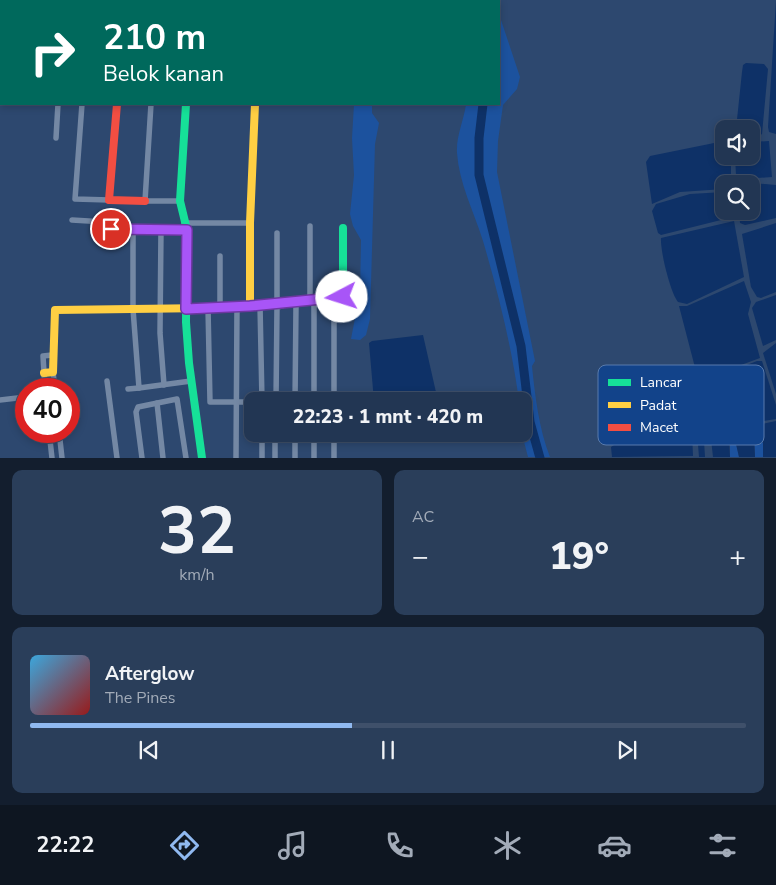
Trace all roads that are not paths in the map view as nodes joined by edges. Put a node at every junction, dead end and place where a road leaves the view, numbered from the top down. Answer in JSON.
{"nodes":[{"id":1,"x":58,"y":105,"type":"edge"},
{"id":2,"x":82,"y":105,"type":"edge"},
{"id":3,"x":118,"y":105,"type":"edge"},
{"id":4,"x":151,"y":105,"type":"edge"},
{"id":5,"x":186,"y":105,"type":"edge"},
{"id":6,"x":255,"y":105,"type":"edge"},
{"id":7,"x":56,"y":138,"type":"dead end"},
{"id":8,"x":110,"y":200,"type":"junction"},
{"id":9,"x":145,"y":201,"type":"junction"},
{"id":10,"x":180,"y":201,"type":"junction"},
{"id":11,"x":72,"y":220,"type":"dead end"},
{"id":12,"x":250,"y":223,"type":"junction"},
{"id":13,"x":310,"y":226,"type":"dead end"},
{"id":14,"x":186,"y":227,"type":"junction"},
{"id":15,"x":343,"y":228,"type":"dead end"},
{"id":16,"x":133,"y":230,"type":"junction"},
{"id":17,"x":161,"y":230,"type":"junction"},
{"id":18,"x":277,"y":233,"type":"dead end"},
{"id":19,"x":220,"y":256,"type":"dead end"},
{"id":20,"x":276,"y":302,"type":"junction"},
{"id":21,"x":312,"y":302,"type":"junction"},
{"id":22,"x":260,"y":305,"type":"junction"},
{"id":23,"x":250,"y":306,"type":"junction"},
{"id":24,"x":296,"y":306,"type":"junction"},
{"id":25,"x":220,"y":307,"type":"junction"},
{"id":26,"x":237,"y":307,"type":"junction"},
{"id":27,"x":208,"y":308,"type":"junction"},
{"id":28,"x":132,"y":309,"type":"junction"},
{"id":29,"x":160,"y":309,"type":"junction"},
{"id":30,"x":186,"y":309,"type":"junction"},
{"id":31,"x":48,"y":373,"type":"junction"},
{"id":32,"x":47,"y":378,"type":"edge"},
{"id":33,"x":50,"y":378,"type":"edge"},
{"id":34,"x":107,"y":381,"type":"dead end"},
{"id":35,"x":191,"y":381,"type":"junction"},
{"id":36,"x":164,"y":385,"type":"junction"},
{"id":37,"x":139,"y":388,"type":"junction"},
{"id":38,"x":128,"y":389,"type":"dead end"},
{"id":39,"x":262,"y":392,"type":"edge"},
{"id":40,"x":276,"y":392,"type":"edge"},
{"id":41,"x":295,"y":392,"type":"edge"},
{"id":42,"x":314,"y":392,"type":"edge"},
{"id":43,"x":334,"y":392,"type":"edge"},
{"id":44,"x":15,"y":398,"type":"edge"},
{"id":45,"x":0,"y":400,"type":"edge"},
{"id":46,"x":244,"y":402,"type":"edge"},
{"id":47,"x":157,"y":403,"type":"junction"},
{"id":48,"x":235,"y":403,"type":"junction"},
{"id":49,"x":262,"y":442,"type":"edge"},
{"id":50,"x":275,"y":442,"type":"edge"},
{"id":51,"x":295,"y":442,"type":"edge"},
{"id":52,"x":314,"y":442,"type":"edge"},
{"id":53,"x":334,"y":442,"type":"edge"},
{"id":54,"x":50,"y":443,"type":"edge"},
{"id":55,"x":60,"y":443,"type":"edge"},
{"id":56,"x":52,"y":458,"type":"edge"},
{"id":57,"x":62,"y":458,"type":"edge"},
{"id":58,"x":117,"y":458,"type":"edge"},
{"id":59,"x":142,"y":458,"type":"edge"},
{"id":60,"x":163,"y":458,"type":"edge"},
{"id":61,"x":186,"y":458,"type":"edge"},
{"id":62,"x":202,"y":458,"type":"edge"},
{"id":63,"x":236,"y":458,"type":"edge"},
{"id":64,"x":262,"y":458,"type":"edge"},
{"id":65,"x":275,"y":458,"type":"edge"},
{"id":66,"x":295,"y":458,"type":"edge"},
{"id":67,"x":314,"y":458,"type":"edge"},
{"id":68,"x":334,"y":458,"type":"edge"}],
"edges":[{"from":1,"to":7,"type":"street"},
{"from":2,"to":8,"type":"street"},
{"from":3,"to":8,"type":"street"},
{"from":4,"to":9,"type":"street"},
{"from":5,"to":10,"type":"street"},
{"from":6,"to":12,"type":"street"},
{"from":8,"to":9,"type":"street"},
{"from":9,"to":10,"type":"street"},
{"from":10,"to":14,"type":"street"},
{"from":11,"to":16,"type":"street"},
{"from":12,"to":14,"type":"street"},
{"from":12,"to":23,"type":"street"},
{"from":13,"to":21,"type":"street"},
{"from":14,"to":17,"type":"street"},
{"from":14,"to":30,"type":"street"},
{"from":15,"to":21,"type":"street"},
{"from":16,"to":17,"type":"street"},
{"from":16,"to":28,"type":"street"},
{"from":17,"to":29,"type":"street"},
{"from":18,"to":20,"type":"street"},
{"from":19,"to":25,"type":"street"},
{"from":20,"to":21,"type":"street"},
{"from":20,"to":22,"type":"street"},
{"from":21,"to":24,"type":"street"},
{"from":21,"to":42,"type":"street"},
{"from":21,"to":43,"type":"street"},
{"from":22,"to":23,"type":"street"},
{"from":22,"to":39,"type":"street"},
{"from":23,"to":26,"type":"street"},
{"from":24,"to":40,"type":"street"},
{"from":24,"to":41,"type":"street"},
{"from":25,"to":26,"type":"street"},
{"from":25,"to":27,"type":"street"},
{"from":26,"to":48,"type":"street"},
{"from":27,"to":30,"type":"street"},
{"from":27,"to":48,"type":"street"},
{"from":28,"to":29,"type":"street"},
{"from":28,"to":31,"type":"street"},
{"from":28,"to":37,"type":"street"},
{"from":29,"to":30,"type":"street"},
{"from":29,"to":36,"type":"street"},
{"from":30,"to":35,"type":"street"},
{"from":31,"to":32,"type":"street"},
{"from":31,"to":33,"type":"street"},
{"from":34,"to":58,"type":"street"},
{"from":35,"to":36,"type":"street"},
{"from":35,"to":62,"type":"street"},
{"from":36,"to":37,"type":"street"},
{"from":37,"to":38,"type":"street"},
{"from":44,"to":45,"type":"street"},
{"from":46,"to":48,"type":"street"},
{"from":47,"to":59,"type":"street"},
{"from":47,"to":60,"type":"street"},
{"from":47,"to":61,"type":"street"},
{"from":48,"to":63,"type":"street"},
{"from":49,"to":64,"type":"street"},
{"from":50,"to":65,"type":"street"},
{"from":51,"to":66,"type":"street"},
{"from":52,"to":67,"type":"street"},
{"from":53,"to":68,"type":"street"},
{"from":54,"to":56,"type":"street"},
{"from":55,"to":57,"type":"street"}]}
